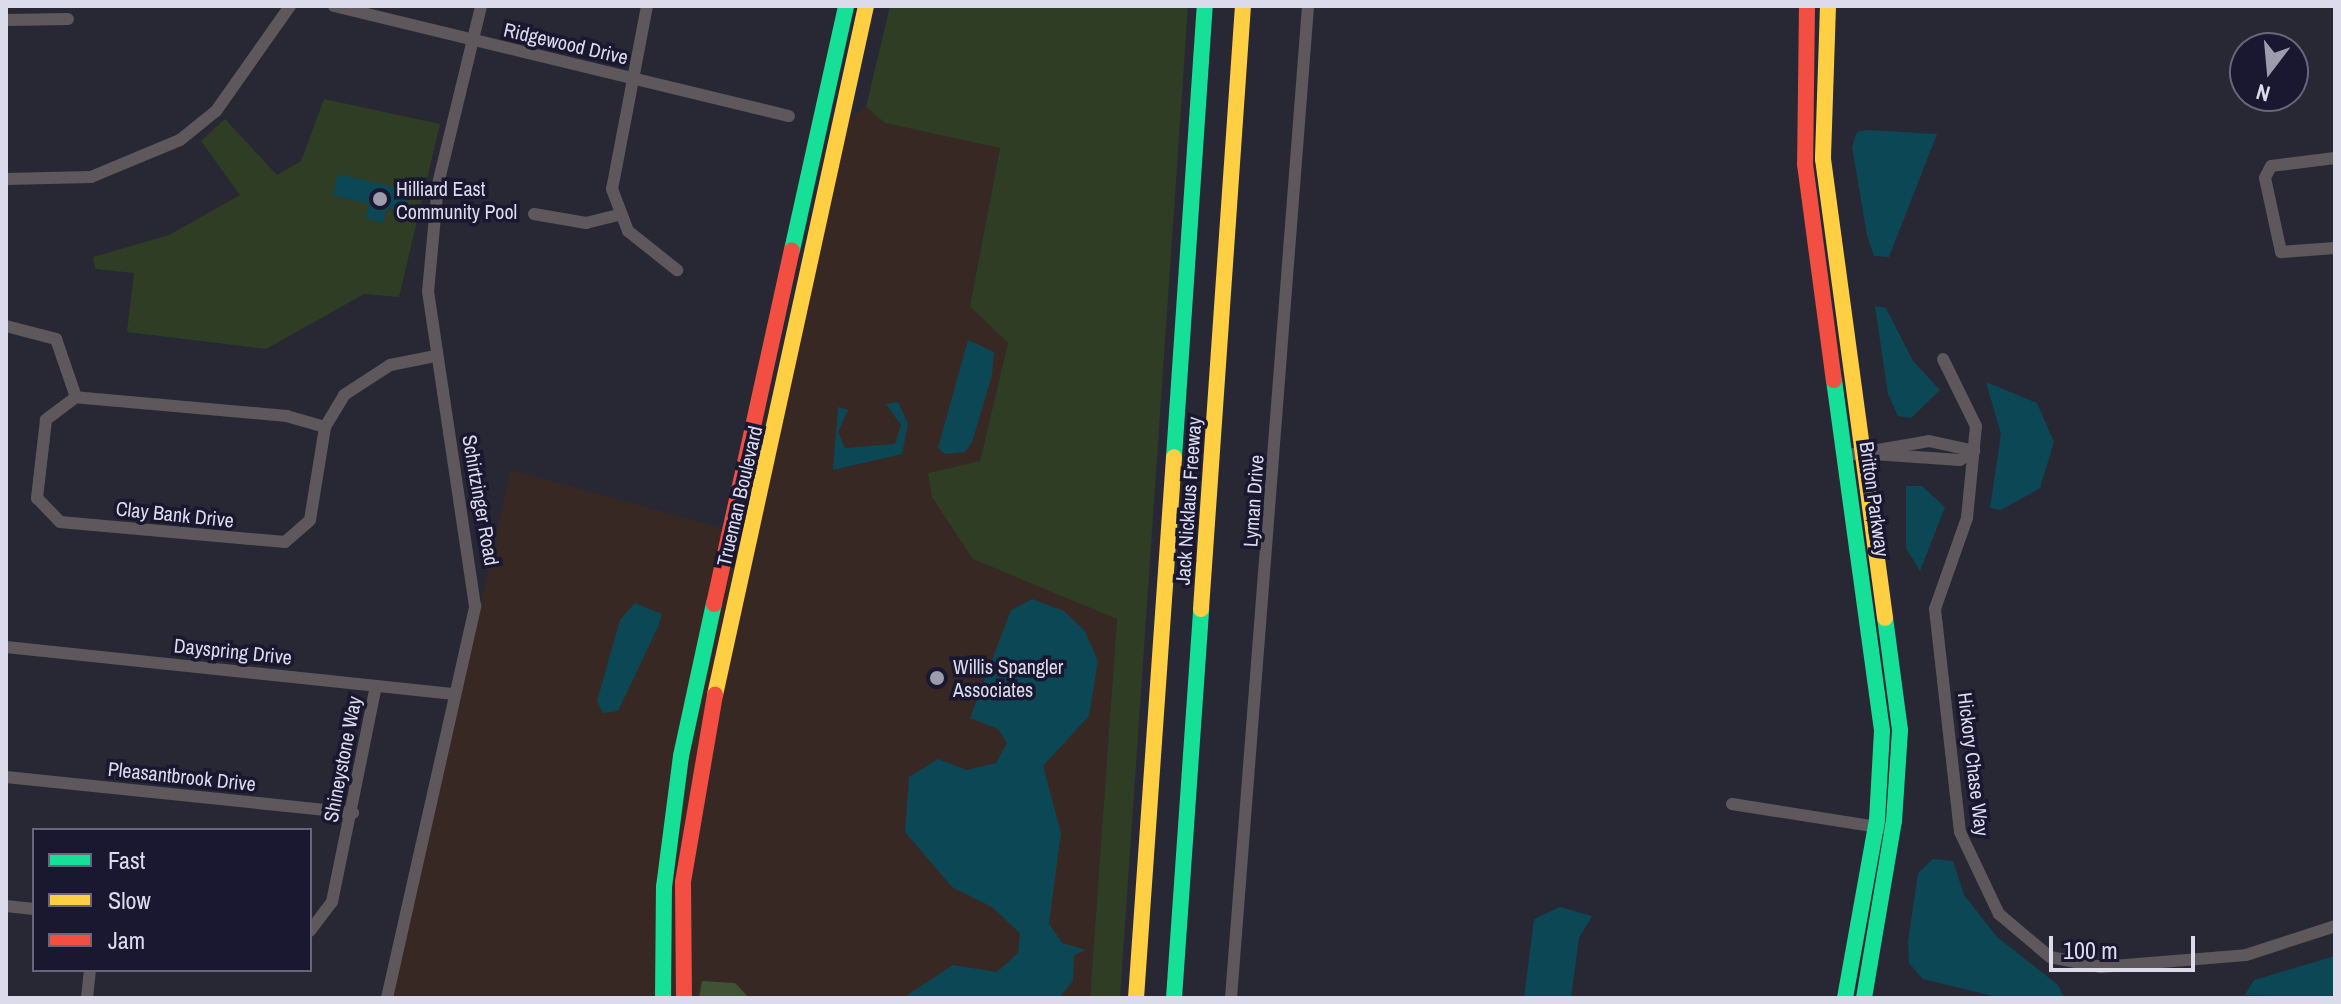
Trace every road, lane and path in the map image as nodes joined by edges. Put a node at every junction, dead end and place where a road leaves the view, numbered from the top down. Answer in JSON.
{"nodes":[{"id":1,"x":290,"y":6,"type":"edge"},
{"id":2,"x":334,"y":6,"type":"edge"},
{"id":3,"x":481,"y":6,"type":"edge"},
{"id":4,"x":647,"y":6,"type":"edge"},
{"id":5,"x":846,"y":6,"type":"edge"},
{"id":6,"x":866,"y":6,"type":"edge"},
{"id":7,"x":1205,"y":6,"type":"edge"},
{"id":8,"x":1243,"y":6,"type":"edge"},
{"id":9,"x":1308,"y":6,"type":"edge"},
{"id":10,"x":1807,"y":6,"type":"edge"},
{"id":11,"x":1828,"y":6,"type":"edge"},
{"id":12,"x":68,"y":19,"type":"dead end"},
{"id":13,"x":6,"y":20,"type":"edge"},
{"id":14,"x":473,"y":42,"type":"junction"},
{"id":15,"x":631,"y":79,"type":"junction"},
{"id":16,"x":789,"y":116,"type":"dead end"},
{"id":17,"x":2335,"y":158,"type":"edge"},
{"id":18,"x":6,"y":179,"type":"edge"},
{"id":19,"x":534,"y":214,"type":"dead end"},
{"id":20,"x":617,"y":215,"type":"junction"},
{"id":21,"x":2335,"y":248,"type":"edge"},
{"id":22,"x":677,"y":270,"type":"dead end"},
{"id":23,"x":6,"y":326,"type":"edge"},
{"id":24,"x":436,"y":356,"type":"junction"},
{"id":25,"x":1943,"y":359,"type":"dead end"},
{"id":26,"x":76,"y":397,"type":"junction"},
{"id":27,"x":325,"y":427,"type":"junction"},
{"id":28,"x":1974,"y":451,"type":"junction"},
{"id":29,"x":1858,"y":454,"type":"junction"},
{"id":30,"x":6,"y":647,"type":"edge"},
{"id":31,"x":376,"y":686,"type":"junction"},
{"id":32,"x":455,"y":694,"type":"junction"},
{"id":33,"x":6,"y":777,"type":"edge"},
{"id":34,"x":1732,"y":804,"type":"dead end"},
{"id":35,"x":353,"y":813,"type":"junction"},
{"id":36,"x":1884,"y":828,"type":"junction"},
{"id":37,"x":6,"y":906,"type":"edge"},
{"id":38,"x":32,"y":909,"type":"edge"},
{"id":39,"x":2335,"y":926,"type":"edge"},
{"id":40,"x":312,"y":929,"type":"edge"},
{"id":41,"x":90,"y":972,"type":"edge"},
{"id":42,"x":87,"y":998,"type":"edge"},
{"id":43,"x":387,"y":998,"type":"edge"},
{"id":44,"x":663,"y":998,"type":"edge"},
{"id":45,"x":684,"y":998,"type":"edge"},
{"id":46,"x":1136,"y":998,"type":"edge"},
{"id":47,"x":1174,"y":998,"type":"edge"},
{"id":48,"x":1231,"y":998,"type":"edge"},
{"id":49,"x":1845,"y":998,"type":"edge"},
{"id":50,"x":1864,"y":998,"type":"edge"}],
"edges":[{"from":1,"to":18,"type":"street"},
{"from":2,"to":14,"type":"street","name":"Ridgewood Drive"},
{"from":3,"to":14,"type":"street","name":"Schirtzinger Road"},
{"from":4,"to":15,"type":"street"},
{"from":5,"to":44,"type":"main road","name":"Trueman Boulevard"},
{"from":6,"to":45,"type":"main road","name":"Trueman Boulevard"},
{"from":7,"to":46,"type":"main road","name":"Jack Nicklaus Freeway"},
{"from":8,"to":47,"type":"main road","name":"Jack Nicklaus Freeway"},
{"from":9,"to":48,"type":"street","name":"Lyman Drive"},
{"from":10,"to":29,"type":"main road","name":"Britton Parkway"},
{"from":11,"to":29,"type":"main road","name":"Britton Parkway"},
{"from":12,"to":13,"type":"street"},
{"from":14,"to":15,"type":"street","name":"Ridgewood Drive"},
{"from":14,"to":24,"type":"street","name":"Schirtzinger Road"},
{"from":15,"to":16,"type":"street","name":"Ridgewood Drive"},
{"from":15,"to":20,"type":"street"},
{"from":17,"to":21,"type":"street"},
{"from":19,"to":20,"type":"street"},
{"from":20,"to":22,"type":"street"},
{"from":23,"to":26,"type":"street"},
{"from":24,"to":27,"type":"street"},
{"from":24,"to":32,"type":"street","name":"Schirtzinger Road"},
{"from":25,"to":28,"type":"street","name":"Hickory Chase Way"},
{"from":26,"to":27,"type":"street"},
{"from":26,"to":27,"type":"street","name":"Clay Bank Drive"},
{"from":28,"to":29,"type":"street"},
{"from":28,"to":39,"type":"street","name":"Hickory Chase Way"},
{"from":29,"to":36,"type":"main road","name":"Britton Parkway"},
{"from":30,"to":31,"type":"street","name":"Dayspring Drive"},
{"from":31,"to":32,"type":"street","name":"Dayspring Drive"},
{"from":31,"to":35,"type":"street","name":"Shineystone Way"},
{"from":32,"to":43,"type":"street","name":"Schirtzinger Road"},
{"from":33,"to":35,"type":"street","name":"Pleasantbrook Drive"},
{"from":34,"to":36,"type":"street"},
{"from":35,"to":40,"type":"street","name":"Shineystone Way"},
{"from":36,"to":49,"type":"main road","name":"Britton Parkway"},
{"from":36,"to":50,"type":"main road","name":"Britton Parkway"},
{"from":37,"to":38,"type":"street"},
{"from":41,"to":42,"type":"street"}]}
